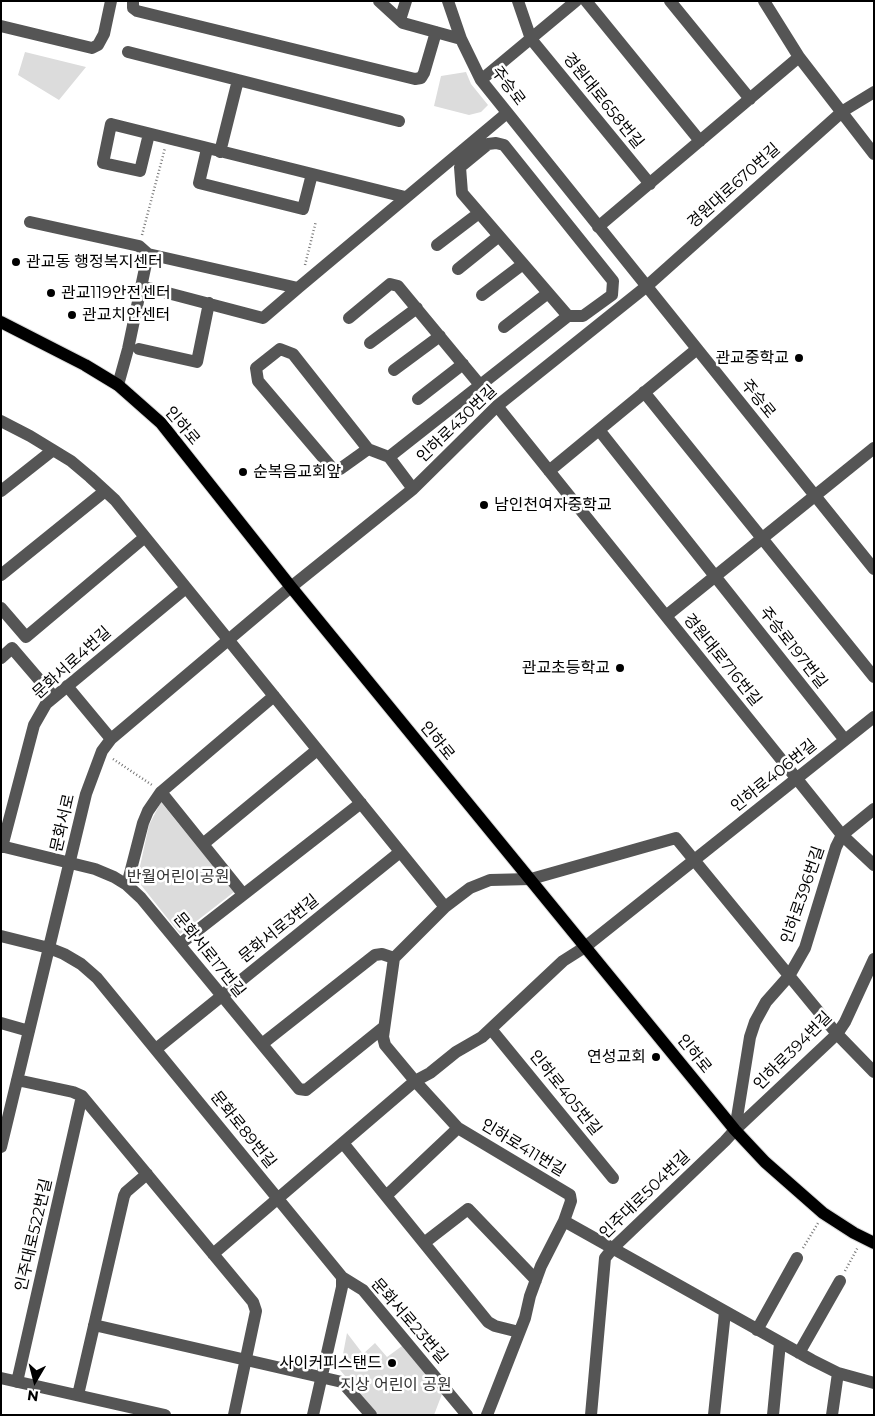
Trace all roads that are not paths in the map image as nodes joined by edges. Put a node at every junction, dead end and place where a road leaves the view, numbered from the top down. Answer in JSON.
{"nodes":[{"id":1,"x":112,"y":1,"type":"edge"},
{"id":2,"x":133,"y":1,"type":"edge"},
{"id":3,"x":379,"y":1,"type":"edge"},
{"id":4,"x":406,"y":1,"type":"edge"},
{"id":5,"x":448,"y":1,"type":"edge"},
{"id":6,"x":518,"y":1,"type":"edge"},
{"id":7,"x":576,"y":1,"type":"edge"},
{"id":8,"x":586,"y":1,"type":"edge"},
{"id":9,"x":670,"y":1,"type":"edge"},
{"id":10,"x":764,"y":1,"type":"edge"},
{"id":11,"x":400,"y":20,"type":"junction"},
{"id":12,"x":1,"y":26,"type":"edge"},
{"id":13,"x":436,"y":32,"type":"junction"},
{"id":14,"x":531,"y":38,"type":"junction"},
{"id":15,"x":461,"y":39,"type":"junction"},
{"id":16,"x":128,"y":52,"type":"dead end"},
{"id":17,"x":799,"y":57,"type":"junction"},
{"id":18,"x":238,"y":80,"type":"junction"},
{"id":19,"x":481,"y":80,"type":"junction"},
{"id":20,"x":874,"y":92,"type":"edge"},
{"id":21,"x":750,"y":99,"type":"junction"},
{"id":22,"x":507,"y":112,"type":"junction"},
{"id":23,"x":843,"y":112,"type":"junction"},
{"id":24,"x":399,"y":122,"type":"dead end"},
{"id":25,"x":149,"y":134,"type":"dead end"},
{"id":26,"x":700,"y":141,"type":"junction"},
{"id":27,"x":207,"y":149,"type":"junction"},
{"id":28,"x":220,"y":152,"type":"junction"},
{"id":29,"x":874,"y":154,"type":"edge"},
{"id":30,"x":312,"y":174,"type":"junction"},
{"id":31,"x":650,"y":184,"type":"junction"},
{"id":32,"x":405,"y":197,"type":"junction"},
{"id":33,"x":479,"y":213,"type":"junction"},
{"id":34,"x":30,"y":222,"type":"dead end"},
{"id":35,"x":598,"y":227,"type":"junction"},
{"id":36,"x":499,"y":236,"type":"junction"},
{"id":37,"x":437,"y":245,"type":"dead end"},
{"id":38,"x":144,"y":250,"type":"junction"},
{"id":39,"x":523,"y":264,"type":"junction"},
{"id":40,"x":458,"y":269,"type":"dead end"},
{"id":41,"x":142,"y":286,"type":"junction"},
{"id":42,"x":647,"y":286,"type":"junction"},
{"id":43,"x":298,"y":288,"type":"junction"},
{"id":44,"x":548,"y":293,"type":"junction"},
{"id":45,"x":482,"y":295,"type":"dead end"},
{"id":46,"x":210,"y":303,"type":"junction"},
{"id":47,"x":417,"y":308,"type":"junction"},
{"id":48,"x":568,"y":316,"type":"junction"},
{"id":49,"x":349,"y":318,"type":"dead end"},
{"id":50,"x":1,"y":322,"type":"edge"},
{"id":51,"x":504,"y":327,"type":"dead end"},
{"id":52,"x":440,"y":336,"type":"junction"},
{"id":53,"x":370,"y":343,"type":"dead end"},
{"id":54,"x":697,"y":349,"type":"junction"},
{"id":55,"x":139,"y":350,"type":"dead end"},
{"id":56,"x":463,"y":364,"type":"junction"},
{"id":57,"x":394,"y":370,"type":"dead end"},
{"id":58,"x":118,"y":385,"type":"junction"},
{"id":59,"x":480,"y":385,"type":"junction"},
{"id":60,"x":644,"y":392,"type":"junction"},
{"id":61,"x":418,"y":399,"type":"dead end"},
{"id":62,"x":497,"y":406,"type":"junction"},
{"id":63,"x":1,"y":421,"type":"edge"},
{"id":64,"x":599,"y":430,"type":"junction"},
{"id":65,"x":368,"y":449,"type":"junction"},
{"id":66,"x":53,"y":450,"type":"junction"},
{"id":67,"x":872,"y":452,"type":"edge"},
{"id":68,"x":389,"y":457,"type":"junction"},
{"id":69,"x":549,"y":471,"type":"junction"},
{"id":70,"x":413,"y":489,"type":"junction"},
{"id":71,"x":105,"y":491,"type":"junction"},
{"id":72,"x":1,"y":492,"type":"edge"},
{"id":73,"x":814,"y":495,"type":"junction"},
{"id":74,"x":145,"y":537,"type":"junction"},
{"id":75,"x":761,"y":538,"type":"junction"},
{"id":76,"x":874,"y":569,"type":"edge"},
{"id":77,"x":1,"y":575,"type":"edge"},
{"id":78,"x":715,"y":576,"type":"junction"},
{"id":79,"x":291,"y":587,"type":"junction"},
{"id":80,"x":186,"y":588,"type":"junction"},
{"id":81,"x":1,"y":608,"type":"edge"},
{"id":82,"x":666,"y":616,"type":"junction"},
{"id":83,"x":228,"y":640,"type":"junction"},
{"id":84,"x":1,"y":658,"type":"edge"},
{"id":85,"x":874,"y":677,"type":"edge"},
{"id":86,"x":67,"y":686,"type":"junction"},
{"id":87,"x":274,"y":696,"type":"junction"},
{"id":88,"x":54,"y":697,"type":"junction"},
{"id":89,"x":874,"y":717,"type":"edge"},
{"id":90,"x":111,"y":739,"type":"junction"},
{"id":91,"x":845,"y":740,"type":"junction"},
{"id":92,"x":317,"y":750,"type":"junction"},
{"id":93,"x":796,"y":779,"type":"junction"},
{"id":94,"x":161,"y":792,"type":"junction"},
{"id":95,"x":361,"y":803,"type":"junction"},
{"id":96,"x":874,"y":809,"type":"edge"},
{"id":97,"x":842,"y":835,"type":"junction"},
{"id":98,"x":203,"y":844,"type":"junction"},
{"id":99,"x":2,"y":846,"type":"edge"},
{"id":100,"x":400,"y":852,"type":"junction"},
{"id":101,"x":694,"y":860,"type":"junction"},
{"id":102,"x":71,"y":862,"type":"junction"},
{"id":103,"x":874,"y":865,"type":"edge"},
{"id":104,"x":531,"y":879,"type":"junction"},
{"id":105,"x":127,"y":885,"type":"junction"},
{"id":106,"x":244,"y":894,"type":"junction"},
{"id":107,"x":445,"y":907,"type":"junction"},
{"id":108,"x":1,"y":936,"type":"edge"},
{"id":109,"x":180,"y":944,"type":"junction"},
{"id":110,"x":585,"y":947,"type":"junction"},
{"id":111,"x":49,"y":948,"type":"junction"},
{"id":112,"x":394,"y":958,"type":"junction"},
{"id":113,"x":874,"y":959,"type":"edge"},
{"id":114,"x":789,"y":976,"type":"junction"},
{"id":115,"x":222,"y":996,"type":"junction"},
{"id":116,"x":1,"y":1024,"type":"edge"},
{"id":117,"x":384,"y":1027,"type":"junction"},
{"id":118,"x":491,"y":1028,"type":"junction"},
{"id":119,"x":29,"y":1030,"type":"junction"},
{"id":120,"x":837,"y":1034,"type":"junction"},
{"id":121,"x":262,"y":1044,"type":"junction"},
{"id":122,"x":156,"y":1049,"type":"junction"},
{"id":123,"x":874,"y":1072,"type":"edge"},
{"id":124,"x":17,"y":1080,"type":"junction"},
{"id":125,"x":415,"y":1081,"type":"junction"},
{"id":126,"x":82,"y":1096,"type":"junction"},
{"id":127,"x":458,"y":1128,"type":"junction"},
{"id":128,"x":735,"y":1130,"type":"junction"},
{"id":129,"x":343,"y":1143,"type":"junction"},
{"id":130,"x":1,"y":1147,"type":"edge"},
{"id":131,"x":147,"y":1174,"type":"junction"},
{"id":132,"x":613,"y":1178,"type":"dead end"},
{"id":133,"x":386,"y":1196,"type":"junction"},
{"id":134,"x":278,"y":1199,"type":"junction"},
{"id":135,"x":564,"y":1221,"type":"junction"},
{"id":136,"x":869,"y":1240,"type":"edge"},
{"id":137,"x":424,"y":1244,"type":"junction"},
{"id":138,"x":612,"y":1248,"type":"junction"},
{"id":139,"x":214,"y":1254,"type":"junction"},
{"id":140,"x":797,"y":1258,"type":"road end"},
{"id":141,"x":342,"y":1277,"type":"junction"},
{"id":142,"x":536,"y":1280,"type":"junction"},
{"id":143,"x":840,"y":1281,"type":"road end"},
{"id":144,"x":725,"y":1312,"type":"junction"},
{"id":145,"x":94,"y":1325,"type":"junction"},
{"id":146,"x":757,"y":1330,"type":"junction"},
{"id":147,"x":519,"y":1332,"type":"junction"},
{"id":148,"x":780,"y":1343,"type":"junction"},
{"id":149,"x":799,"y":1354,"type":"junction"},
{"id":150,"x":246,"y":1360,"type":"junction"},
{"id":151,"x":838,"y":1373,"type":"junction"},
{"id":152,"x":322,"y":1377,"type":"junction"},
{"id":153,"x":1,"y":1378,"type":"edge"},
{"id":154,"x":17,"y":1382,"type":"junction"},
{"id":155,"x":874,"y":1383,"type":"edge"},
{"id":156,"x":78,"y":1395,"type":"junction"},
{"id":157,"x":164,"y":1415,"type":"edge"},
{"id":158,"x":234,"y":1415,"type":"edge"},
{"id":159,"x":313,"y":1415,"type":"edge"},
{"id":160,"x":371,"y":1415,"type":"edge"},
{"id":161,"x":467,"y":1415,"type":"edge"},
{"id":162,"x":487,"y":1415,"type":"edge"},
{"id":163,"x":591,"y":1415,"type":"edge"},
{"id":164,"x":714,"y":1415,"type":"edge"},
{"id":165,"x":772,"y":1415,"type":"edge"},
{"id":166,"x":832,"y":1415,"type":"edge"}],
"edges":[{"from":1,"to":12,"type":"street"},
{"from":2,"to":13,"type":"street"},
{"from":3,"to":11,"type":"street"},
{"from":4,"to":11,"type":"street"},
{"from":5,"to":15,"type":"street","name":"주승로"},
{"from":6,"to":14,"type":"street","name":"경원대로658번길"},
{"from":7,"to":14,"type":"street"},
{"from":8,"to":26,"type":"street"},
{"from":9,"to":21,"type":"street"},
{"from":10,"to":17,"type":"street"},
{"from":11,"to":13,"type":"street"},
{"from":13,"to":15,"type":"street"},
{"from":14,"to":19,"type":"street"},
{"from":14,"to":31,"type":"street","name":"경원대로658번길"},
{"from":15,"to":19,"type":"street","name":"주승로"},
{"from":16,"to":18,"type":"street"},
{"from":17,"to":21,"type":"street"},
{"from":17,"to":23,"type":"street"},
{"from":18,"to":24,"type":"street"},
{"from":18,"to":28,"type":"street"},
{"from":19,"to":22,"type":"street","name":"주승로"},
{"from":20,"to":23,"type":"street","name":"경원대로670번길"},
{"from":21,"to":26,"type":"street"},
{"from":22,"to":32,"type":"street"},
{"from":22,"to":35,"type":"street","name":"주승로"},
{"from":23,"to":29,"type":"street"},
{"from":23,"to":42,"type":"street","name":"경원대로670번길"},
{"from":25,"to":27,"type":"street"},
{"from":26,"to":31,"type":"street"},
{"from":27,"to":28,"type":"street"},
{"from":27,"to":30,"type":"street"},
{"from":28,"to":30,"type":"street"},
{"from":30,"to":32,"type":"street"},
{"from":31,"to":35,"type":"street"},
{"from":32,"to":43,"type":"street"},
{"from":33,"to":36,"type":"street"},
{"from":33,"to":37,"type":"street"},
{"from":33,"to":48,"type":"street"},
{"from":34,"to":38,"type":"street"},
{"from":35,"to":42,"type":"street","name":"주승로"},
{"from":36,"to":39,"type":"street"},
{"from":36,"to":40,"type":"street"},
{"from":38,"to":41,"type":"street"},
{"from":38,"to":43,"type":"street"},
{"from":39,"to":44,"type":"street"},
{"from":39,"to":45,"type":"street"},
{"from":41,"to":46,"type":"street"},
{"from":41,"to":58,"type":"street"},
{"from":42,"to":54,"type":"street","name":"주승로"},
{"from":42,"to":62,"type":"street","name":"인하로430번길"},
{"from":43,"to":46,"type":"street"},
{"from":44,"to":48,"type":"street"},
{"from":44,"to":51,"type":"street"},
{"from":46,"to":55,"type":"street"},
{"from":47,"to":49,"type":"street"},
{"from":47,"to":52,"type":"street"},
{"from":47,"to":53,"type":"street"},
{"from":48,"to":59,"type":"street"},
{"from":50,"to":58,"type":"main road","name":"인하로"},
{"from":52,"to":56,"type":"street"},
{"from":52,"to":57,"type":"street"},
{"from":54,"to":60,"type":"street"},
{"from":54,"to":73,"type":"street","name":"주승로"},
{"from":56,"to":59,"type":"street"},
{"from":56,"to":61,"type":"street"},
{"from":58,"to":79,"type":"main road","name":"인하로"},
{"from":59,"to":68,"type":"street"},
{"from":60,"to":64,"type":"street"},
{"from":60,"to":75,"type":"street"},
{"from":62,"to":69,"type":"street","name":"경원대로716번길"},
{"from":62,"to":70,"type":"street","name":"인하로430번길"},
{"from":63,"to":66,"type":"street"},
{"from":64,"to":69,"type":"street"},
{"from":64,"to":78,"type":"street","name":"주승로197번길"},
{"from":65,"to":65,"type":"street"},
{"from":65,"to":68,"type":"street"},
{"from":66,"to":71,"type":"street"},
{"from":66,"to":72,"type":"street"},
{"from":67,"to":73,"type":"street"},
{"from":68,"to":70,"type":"street"},
{"from":69,"to":82,"type":"street","name":"경원대로716번길"},
{"from":70,"to":79,"type":"street","name":"인하로430번길"},
{"from":71,"to":74,"type":"street"},
{"from":71,"to":77,"type":"street"},
{"from":73,"to":75,"type":"street"},
{"from":73,"to":76,"type":"street","name":"주승로"},
{"from":74,"to":80,"type":"street"},
{"from":74,"to":81,"type":"street"},
{"from":75,"to":78,"type":"street"},
{"from":75,"to":85,"type":"street"},
{"from":78,"to":82,"type":"street"},
{"from":78,"to":91,"type":"street","name":"주승로197번길"},
{"from":79,"to":83,"type":"street","name":"문화서로"},
{"from":79,"to":104,"type":"main road","name":"인하로"},
{"from":80,"to":83,"type":"street"},
{"from":80,"to":86,"type":"street","name":"문화서로4번길"},
{"from":82,"to":93,"type":"street","name":"경원대로716번길"},
{"from":83,"to":87,"type":"street"},
{"from":83,"to":90,"type":"street","name":"문화서로"},
{"from":84,"to":88,"type":"street"},
{"from":86,"to":88,"type":"street","name":"문화서로4번길"},
{"from":86,"to":90,"type":"street"},
{"from":87,"to":92,"type":"street"},
{"from":87,"to":94,"type":"street"},
{"from":88,"to":99,"type":"street","name":"문화서로4번길"},
{"from":89,"to":91,"type":"street","name":"인하로406번길"},
{"from":90,"to":102,"type":"street","name":"문화서로"},
{"from":91,"to":93,"type":"street","name":"인하로406번길"},
{"from":92,"to":95,"type":"street"},
{"from":92,"to":98,"type":"street"},
{"from":93,"to":97,"type":"street","name":"경원대로716번길"},
{"from":93,"to":101,"type":"street","name":"인하로406번길"},
{"from":94,"to":98,"type":"street"},
{"from":94,"to":105,"type":"street"},
{"from":95,"to":100,"type":"street"},
{"from":95,"to":106,"type":"street"},
{"from":96,"to":97,"type":"street"},
{"from":97,"to":103,"type":"street","name":"경원대로716번길"},
{"from":97,"to":114,"type":"street","name":"인하로396번길"},
{"from":98,"to":106,"type":"street"},
{"from":99,"to":102,"type":"street","name":"문화서로17번길"},
{"from":100,"to":107,"type":"street"},
{"from":100,"to":115,"type":"street","name":"문화서로3번길"},
{"from":101,"to":104,"type":"street"},
{"from":101,"to":110,"type":"street","name":"인하로406번길"},
{"from":101,"to":114,"type":"street"},
{"from":102,"to":105,"type":"street","name":"문화서로17번길"},
{"from":102,"to":111,"type":"street","name":"문화서로"},
{"from":104,"to":107,"type":"street"},
{"from":104,"to":110,"type":"main road","name":"인하로"},
{"from":105,"to":109,"type":"street","name":"문화서로17번길"},
{"from":106,"to":109,"type":"street"},
{"from":107,"to":112,"type":"street"},
{"from":108,"to":111,"type":"street","name":"문화로89번길"},
{"from":109,"to":115,"type":"street","name":"문화서로17번길"},
{"from":110,"to":118,"type":"street"},
{"from":110,"to":128,"type":"main road","name":"인하로"},
{"from":111,"to":119,"type":"street","name":"문화서로"},
{"from":111,"to":122,"type":"street","name":"문화로89번길"},
{"from":112,"to":117,"type":"street","name":"인하로411번길"},
{"from":112,"to":121,"type":"street"},
{"from":113,"to":120,"type":"street","name":"인하로394번길"},
{"from":114,"to":120,"type":"street"},
{"from":114,"to":128,"type":"street","name":"인하로396번길"},
{"from":115,"to":121,"type":"street","name":"문화서로17번길"},
{"from":115,"to":122,"type":"street","name":"문화서로3번길"},
{"from":116,"to":119,"type":"street"},
{"from":117,"to":121,"type":"street","name":"문화서로17번길"},
{"from":117,"to":125,"type":"street","name":"인하로411번길"},
{"from":118,"to":125,"type":"street"},
{"from":118,"to":132,"type":"street","name":"인하로405번길"},
{"from":119,"to":124,"type":"street","name":"문화서로"},
{"from":120,"to":123,"type":"street"},
{"from":120,"to":128,"type":"street","name":"인하로394번길"},
{"from":122,"to":134,"type":"street","name":"문화로89번길"},
{"from":124,"to":126,"type":"street"},
{"from":124,"to":130,"type":"street","name":"문화서로"},
{"from":125,"to":127,"type":"street","name":"인하로411번길"},
{"from":125,"to":129,"type":"street"},
{"from":126,"to":131,"type":"street"},
{"from":126,"to":154,"type":"street","name":"인주대로522번길"},
{"from":127,"to":133,"type":"street","name":"인하로411번길"},
{"from":127,"to":135,"type":"street","name":"인하로411번길"},
{"from":128,"to":136,"type":"main road","name":"인하로"},
{"from":128,"to":138,"type":"street","name":"인주대로504번길"},
{"from":129,"to":133,"type":"street"},
{"from":129,"to":134,"type":"street"},
{"from":131,"to":139,"type":"street"},
{"from":131,"to":145,"type":"street"},
{"from":133,"to":137,"type":"street"},
{"from":134,"to":139,"type":"street"},
{"from":134,"to":141,"type":"street","name":"문화로89번길"},
{"from":135,"to":138,"type":"street"},
{"from":135,"to":142,"type":"street","name":"인하로411번길"},
{"from":137,"to":142,"type":"street"},
{"from":137,"to":147,"type":"street"},
{"from":138,"to":144,"type":"street"},
{"from":138,"to":163,"type":"street","name":"인주대로504번길"},
{"from":139,"to":150,"type":"street"},
{"from":140,"to":146,"type":"street"},
{"from":141,"to":152,"type":"street"},
{"from":141,"to":161,"type":"street","name":"문화서로23번길"},
{"from":142,"to":147,"type":"street","name":"인하로411번길"},
{"from":143,"to":149,"type":"street"},
{"from":144,"to":146,"type":"street"},
{"from":144,"to":164,"type":"street"},
{"from":145,"to":150,"type":"street"},
{"from":145,"to":156,"type":"street"},
{"from":146,"to":148,"type":"street"},
{"from":147,"to":162,"type":"street","name":"인하로411번길"},
{"from":148,"to":149,"type":"street"},
{"from":148,"to":165,"type":"street"},
{"from":149,"to":151,"type":"street"},
{"from":150,"to":152,"type":"street"},
{"from":150,"to":158,"type":"street"},
{"from":151,"to":155,"type":"street"},
{"from":151,"to":166,"type":"street"},
{"from":152,"to":159,"type":"street"},
{"from":152,"to":160,"type":"street"},
{"from":153,"to":154,"type":"street"},
{"from":154,"to":156,"type":"street"},
{"from":156,"to":157,"type":"street"}]}
